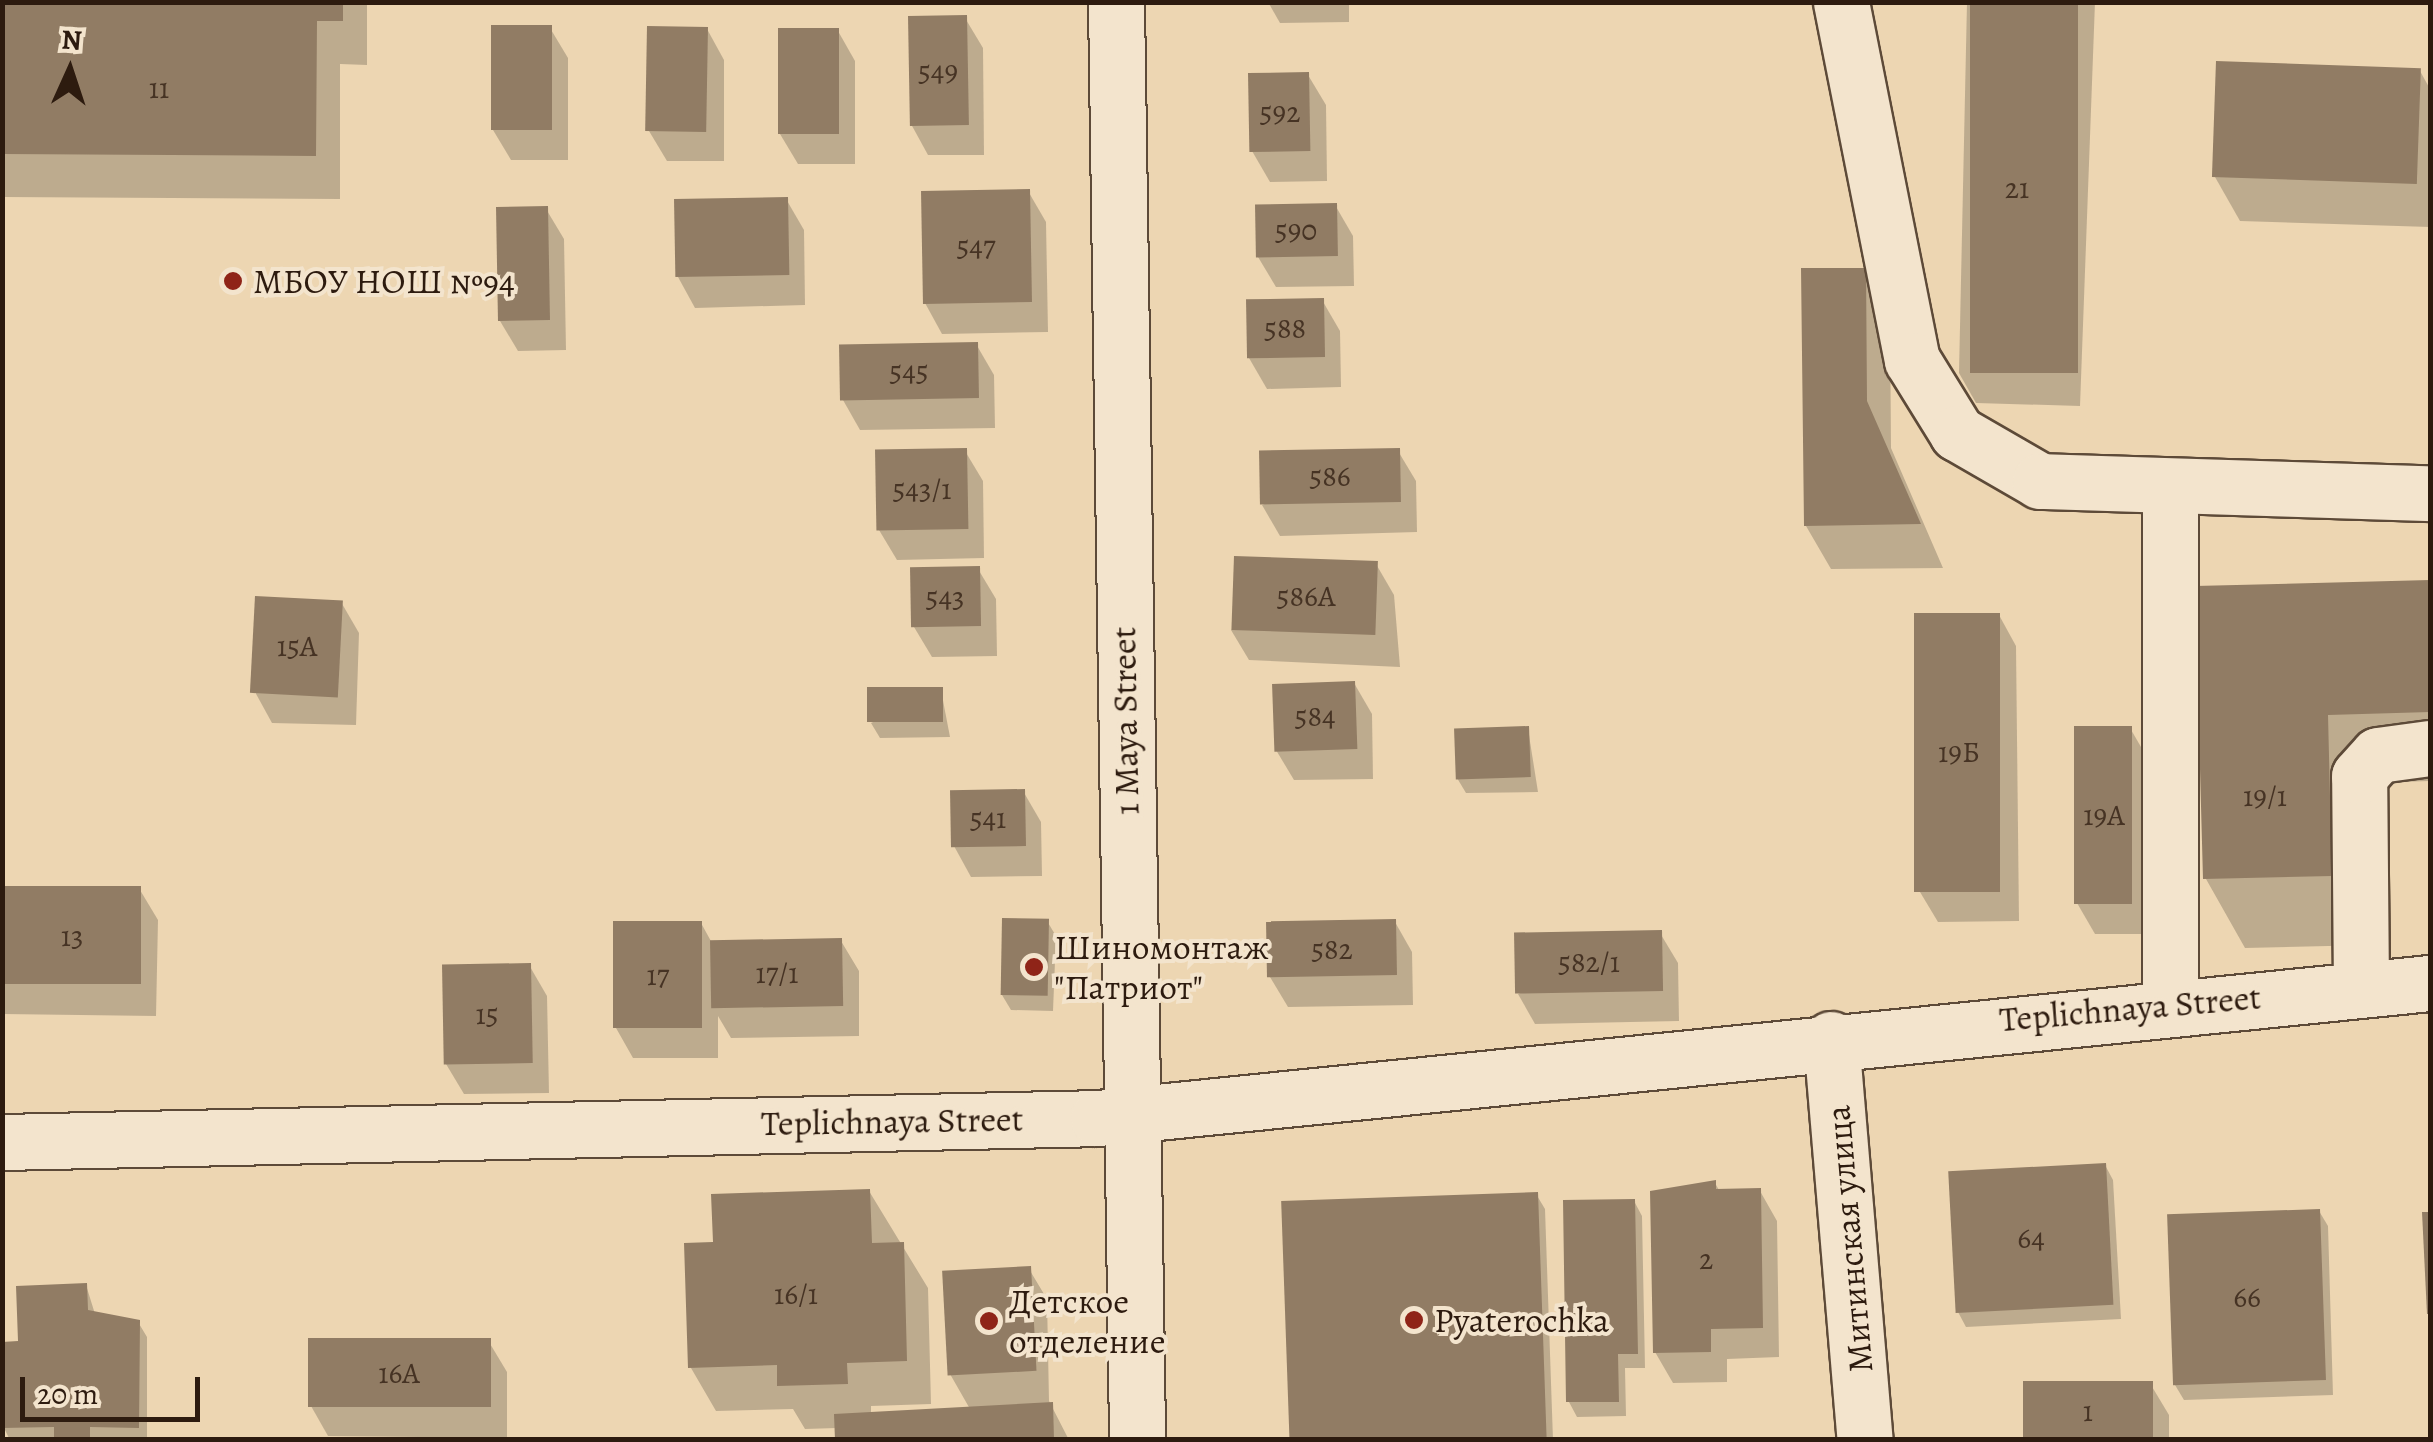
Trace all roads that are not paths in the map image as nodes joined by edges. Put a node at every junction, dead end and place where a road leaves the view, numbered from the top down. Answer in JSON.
{"nodes":[{"id":1,"x":1116,"y":2,"type":"edge"},
{"id":2,"x":1841,"y":2,"type":"edge"},
{"id":3,"x":2170,"y":486,"type":"junction"},
{"id":4,"x":2430,"y":493,"type":"edge"},
{"id":5,"x":2430,"y":748,"type":"edge"},
{"id":6,"x":2430,"y":982,"type":"edge"},
{"id":7,"x":2361,"y":988,"type":"junction"},
{"id":8,"x":2170,"y":1003,"type":"junction"},
{"id":9,"x":1804,"y":1041,"type":"junction"},
{"id":10,"x":1131,"y":1116,"type":"junction"},
{"id":11,"x":2,"y":1142,"type":"edge"},
{"id":12,"x":1137,"y":1440,"type":"edge"},
{"id":13,"x":1864,"y":1440,"type":"edge"}],
"edges":[{"from":1,"to":10,"type":"street","name":"1 Maya Street"},
{"from":2,"to":3,"type":"street"},
{"from":3,"to":4,"type":"street"},
{"from":3,"to":8,"type":"street"},
{"from":5,"to":7,"type":"street"},
{"from":6,"to":7,"type":"street","name":"Teplichnaya Street"},
{"from":7,"to":8,"type":"street","name":"Teplichnaya Street"},
{"from":8,"to":9,"type":"street","name":"Teplichnaya Street"},
{"from":9,"to":10,"type":"street","name":"Teplichnaya Street"},
{"from":9,"to":13,"type":"street","name":"Митинская улица"},
{"from":10,"to":11,"type":"street","name":"Teplichnaya Street"},
{"from":10,"to":12,"type":"street","name":"1 Maya Street"}]}
